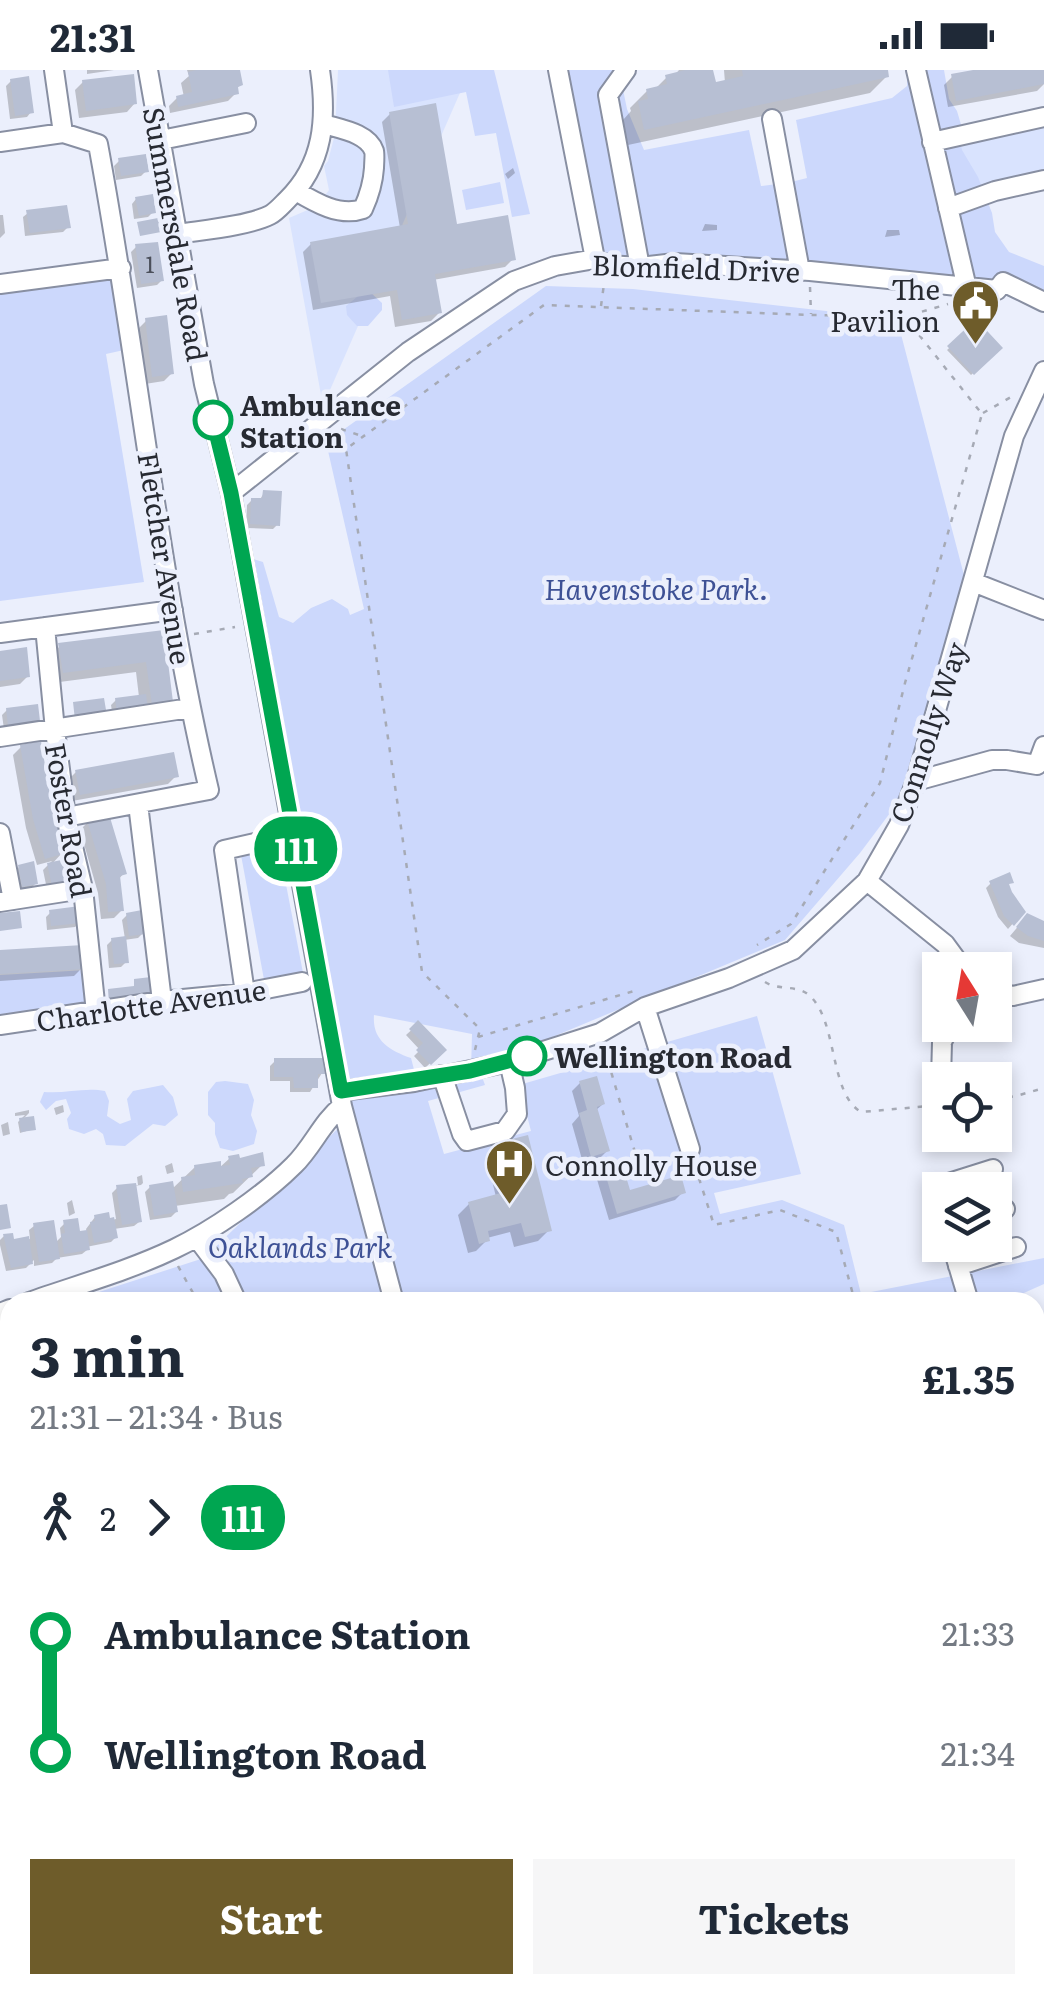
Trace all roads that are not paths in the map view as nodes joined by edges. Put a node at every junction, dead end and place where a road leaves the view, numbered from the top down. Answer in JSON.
{"nodes":[{"id":1,"x":54,"y":70,"type":"edge"},
{"id":2,"x":148,"y":70,"type":"edge"},
{"id":3,"x":320,"y":70,"type":"edge"},
{"id":4,"x":558,"y":70,"type":"edge"},
{"id":5,"x":626,"y":70,"type":"edge"},
{"id":6,"x":916,"y":70,"type":"edge"},
{"id":7,"x":1044,"y":117,"type":"edge"},
{"id":8,"x":772,"y":119,"type":"dead end"},
{"id":9,"x":246,"y":124,"type":"dead end"},
{"id":10,"x":324,"y":124,"type":"junction"},
{"id":11,"x":63,"y":133,"type":"junction"},
{"id":12,"x":161,"y":140,"type":"junction"},
{"id":13,"x":0,"y":142,"type":"edge"},
{"id":14,"x":932,"y":142,"type":"junction"},
{"id":15,"x":1044,"y":180,"type":"edge"},
{"id":16,"x":296,"y":191,"type":"junction"},
{"id":17,"x":948,"y":208,"type":"junction"},
{"id":18,"x":178,"y":234,"type":"junction"},
{"id":19,"x":601,"y":262,"type":"junction"},
{"id":20,"x":121,"y":268,"type":"junction"},
{"id":21,"x":640,"y":268,"type":"junction"},
{"id":22,"x":805,"y":271,"type":"junction"},
{"id":23,"x":0,"y":284,"type":"edge"},
{"id":24,"x":964,"y":294,"type":"junction"},
{"id":25,"x":1044,"y":302,"type":"edge"},
{"id":26,"x":1044,"y":371,"type":"edge"},
{"id":27,"x":231,"y":493,"type":"junction"},
{"id":28,"x":973,"y":582,"type":"junction"},
{"id":29,"x":173,"y":610,"type":"junction"},
{"id":30,"x":1044,"y":610,"type":"edge"},
{"id":31,"x":45,"y":627,"type":"junction"},
{"id":32,"x":0,"y":633,"type":"edge"},
{"id":33,"x":190,"y":708,"type":"junction"},
{"id":34,"x":55,"y":730,"type":"junction"},
{"id":35,"x":0,"y":737,"type":"edge"},
{"id":36,"x":1044,"y":746,"type":"edge"},
{"id":37,"x":1040,"y":771,"type":"edge"},
{"id":38,"x":916,"y":781,"type":"junction"},
{"id":39,"x":138,"y":804,"type":"junction"},
{"id":40,"x":66,"y":817,"type":"junction"},
{"id":41,"x":0,"y":834,"type":"edge"},
{"id":42,"x":277,"y":838,"type":"dead end"},
{"id":43,"x":867,"y":882,"type":"junction"},
{"id":44,"x":83,"y":889,"type":"junction"},
{"id":45,"x":7,"y":901,"type":"edge"},
{"id":46,"x":951,"y":952,"type":"edge"},
{"id":47,"x":302,"y":982,"type":"dead end"},
{"id":48,"x":1044,"y":989,"type":"edge"},
{"id":49,"x":245,"y":992,"type":"junction"},
{"id":50,"x":1012,"y":996,"type":"edge"},
{"id":51,"x":639,"y":999,"type":"junction"},
{"id":52,"x":162,"y":1001,"type":"junction"},
{"id":53,"x":96,"y":1012,"type":"junction"},
{"id":54,"x":0,"y":1024,"type":"edge"},
{"id":55,"x":509,"y":1062,"type":"junction"},
{"id":56,"x":442,"y":1075,"type":"junction"},
{"id":57,"x":342,"y":1098,"type":"junction"},
{"id":58,"x":690,"y":1149,"type":"road end"},
{"id":59,"x":994,"y":1169,"type":"dead end"},
{"id":60,"x":985,"y":1172,"type":"edge"},
{"id":61,"x":197,"y":1238,"type":"junction"},
{"id":62,"x":1016,"y":1247,"type":"dead end"},
{"id":63,"x":957,"y":1262,"type":"edge"},
{"id":64,"x":958,"y":1266,"type":"junction"},
{"id":65,"x":57,"y":1292,"type":"edge"},
{"id":66,"x":232,"y":1292,"type":"edge"},
{"id":67,"x":391,"y":1292,"type":"edge"},
{"id":68,"x":966,"y":1292,"type":"edge"}],
"edges":[{"from":1,"to":11,"type":"street"},
{"from":2,"to":12,"type":"street","name":"Summersdale Road"},
{"from":3,"to":10,"type":"street"},
{"from":4,"to":19,"type":"street"},
{"from":5,"to":21,"type":"street"},
{"from":6,"to":14,"type":"street"},
{"from":7,"to":14,"type":"street"},
{"from":8,"to":22,"type":"street"},
{"from":9,"to":12,"type":"street"},
{"from":10,"to":16,"type":"street"},
{"from":10,"to":16,"type":"street"},
{"from":11,"to":13,"type":"street"},
{"from":11,"to":20,"type":"street","name":"Fletcher Avenue"},
{"from":12,"to":18,"type":"street","name":"Summersdale Road"},
{"from":14,"to":17,"type":"street"},
{"from":15,"to":17,"type":"street"},
{"from":16,"to":18,"type":"street"},
{"from":17,"to":24,"type":"street"},
{"from":18,"to":27,"type":"street","name":"Summersdale Road"},
{"from":19,"to":21,"type":"street","name":"Blomfield Drive"},
{"from":19,"to":27,"type":"street","name":"Blomfield Drive"},
{"from":20,"to":23,"type":"street"},
{"from":20,"to":29,"type":"street","name":"Fletcher Avenue"},
{"from":21,"to":22,"type":"street","name":"Blomfield Drive"},
{"from":22,"to":24,"type":"street","name":"Blomfield Drive"},
{"from":24,"to":25,"type":"street","name":"Blomfield Drive"},
{"from":26,"to":28,"type":"street","name":"Connolly Way"},
{"from":27,"to":57,"type":"street","name":"Summersdale Road"},
{"from":28,"to":30,"type":"street"},
{"from":28,"to":38,"type":"street","name":"Connolly Way"},
{"from":29,"to":31,"type":"street"},
{"from":29,"to":33,"type":"street","name":"Fletcher Avenue"},
{"from":31,"to":32,"type":"street"},
{"from":31,"to":34,"type":"street","name":"Foster Road"},
{"from":33,"to":34,"type":"street"},
{"from":33,"to":39,"type":"street","name":"Fletcher Avenue"},
{"from":34,"to":35,"type":"street"},
{"from":34,"to":40,"type":"street","name":"Foster Road"},
{"from":36,"to":37,"type":"street"},
{"from":37,"to":38,"type":"street"},
{"from":38,"to":43,"type":"street","name":"Connolly Way"},
{"from":39,"to":40,"type":"street"},
{"from":39,"to":52,"type":"street"},
{"from":40,"to":44,"type":"street","name":"Foster Road"},
{"from":41,"to":45,"type":"street"},
{"from":42,"to":49,"type":"street"},
{"from":43,"to":46,"type":"street"},
{"from":43,"to":51,"type":"street","name":"Connolly Way"},
{"from":44,"to":45,"type":"street"},
{"from":44,"to":53,"type":"street","name":"Foster Road"},
{"from":47,"to":49,"type":"street","name":"Charlotte Avenue"},
{"from":48,"to":50,"type":"street"},
{"from":49,"to":52,"type":"street","name":"Charlotte Avenue"},
{"from":51,"to":55,"type":"street","name":"Connolly Way"},
{"from":51,"to":58,"type":"street"},
{"from":52,"to":53,"type":"street","name":"Charlotte Avenue"},
{"from":53,"to":54,"type":"street","name":"Charlotte Avenue"},
{"from":55,"to":56,"type":"street","name":"Connolly Way"},
{"from":55,"to":56,"type":"street"},
{"from":56,"to":57,"type":"street","name":"Connolly Way"},
{"from":57,"to":61,"type":"street"},
{"from":57,"to":67,"type":"street","name":"Summersdale Road"},
{"from":59,"to":60,"type":"street"},
{"from":61,"to":65,"type":"street"},
{"from":61,"to":66,"type":"street"},
{"from":62,"to":64,"type":"street"},
{"from":63,"to":64,"type":"street"},
{"from":64,"to":68,"type":"street"}]}
